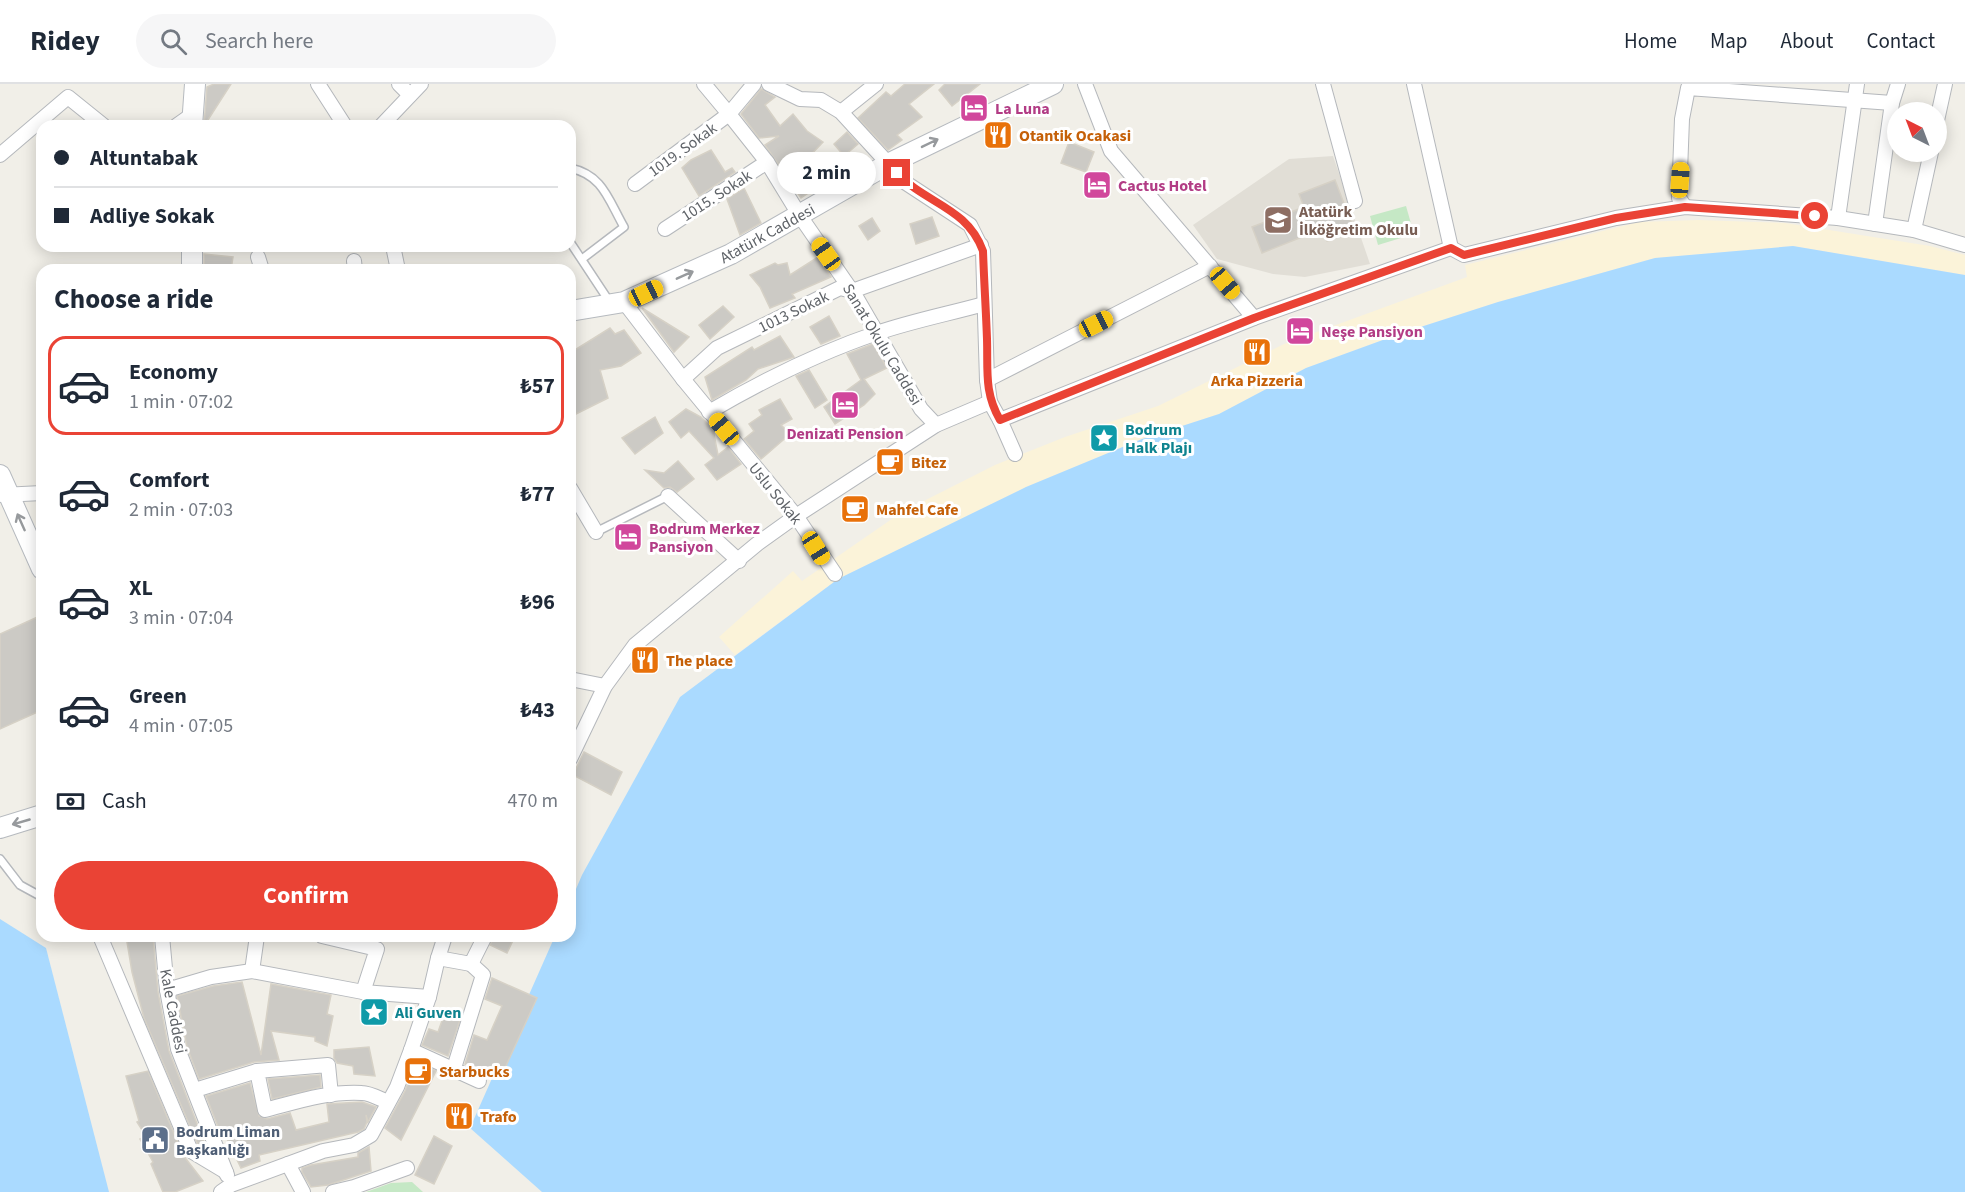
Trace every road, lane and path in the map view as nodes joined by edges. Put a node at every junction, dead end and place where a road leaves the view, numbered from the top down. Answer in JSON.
{"nodes":[{"id":1,"x":61,"y":84,"type":"edge"},
{"id":2,"x":195,"y":84,"type":"edge"},
{"id":3,"x":318,"y":84,"type":"edge"},
{"id":4,"x":399,"y":84,"type":"edge"},
{"id":5,"x":421,"y":84,"type":"edge"},
{"id":6,"x":704,"y":84,"type":"edge"},
{"id":7,"x":754,"y":84,"type":"edge"},
{"id":8,"x":769,"y":84,"type":"edge"},
{"id":9,"x":876,"y":84,"type":"edge"},
{"id":10,"x":1053,"y":84,"type":"edge"},
{"id":11,"x":1084,"y":84,"type":"edge"},
{"id":12,"x":1323,"y":84,"type":"edge"},
{"id":13,"x":1414,"y":84,"type":"edge"},
{"id":14,"x":1857,"y":84,"type":"edge"},
{"id":15,"x":1898,"y":84,"type":"edge"},
{"id":16,"x":1945,"y":84,"type":"edge"},
{"id":17,"x":410,"y":95,"type":"junction"},
{"id":18,"x":69,"y":97,"type":"junction"},
{"id":19,"x":1854,"y":99,"type":"junction"},
{"id":20,"x":1887,"y":102,"type":"edge"},
{"id":21,"x":1892,"y":102,"type":"edge"},
{"id":22,"x":1941,"y":102,"type":"edge"},
{"id":23,"x":841,"y":112,"type":"junction"},
{"id":24,"x":729,"y":114,"type":"junction"},
{"id":25,"x":42,"y":120,"type":"edge"},
{"id":26,"x":97,"y":120,"type":"edge"},
{"id":27,"x":193,"y":120,"type":"edge"},
{"id":28,"x":341,"y":120,"type":"edge"},
{"id":29,"x":387,"y":120,"type":"edge"},
{"id":30,"x":36,"y":125,"type":"edge"},
{"id":31,"x":1887,"y":139,"type":"edge"},
{"id":32,"x":0,"y":155,"type":"edge"},
{"id":33,"x":766,"y":162,"type":"junction"},
{"id":34,"x":1929,"y":162,"type":"edge"},
{"id":35,"x":888,"y":164,"type":"junction"},
{"id":36,"x":576,"y":169,"type":"edge"},
{"id":37,"x":634,"y":184,"type":"dead end"},
{"id":38,"x":1355,"y":201,"type":"dead end"},
{"id":39,"x":1685,"y":207,"type":"junction"},
{"id":40,"x":800,"y":216,"type":"junction"},
{"id":41,"x":1838,"y":218,"type":"junction"},
{"id":42,"x":1875,"y":224,"type":"junction"},
{"id":43,"x":665,"y":229,"type":"dead end"},
{"id":44,"x":1914,"y":230,"type":"junction"},
{"id":45,"x":981,"y":245,"type":"junction"},
{"id":46,"x":1965,"y":245,"type":"edge"},
{"id":47,"x":1451,"y":248,"type":"junction"},
{"id":48,"x":576,"y":250,"type":"edge"},
{"id":49,"x":582,"y":259,"type":"junction"},
{"id":50,"x":1210,"y":266,"type":"junction"},
{"id":51,"x":852,"y":291,"type":"junction"},
{"id":52,"x":618,"y":304,"type":"junction"},
{"id":53,"x":984,"y":304,"type":"junction"},
{"id":54,"x":576,"y":310,"type":"edge"},
{"id":55,"x":1254,"y":318,"type":"junction"},
{"id":56,"x":875,"y":333,"type":"junction"},
{"id":57,"x":683,"y":379,"type":"junction"},
{"id":58,"x":987,"y":380,"type":"junction"},
{"id":59,"x":990,"y":402,"type":"junction"},
{"id":60,"x":709,"y":412,"type":"junction"},
{"id":61,"x":1000,"y":420,"type":"junction"},
{"id":62,"x":936,"y":426,"type":"junction"},
{"id":63,"x":1015,"y":454,"type":"dead end"},
{"id":64,"x":0,"y":475,"type":"edge"},
{"id":65,"x":36,"y":493,"type":"edge"},
{"id":66,"x":4,"y":494,"type":"edge"},
{"id":67,"x":668,"y":496,"type":"joint"},
{"id":68,"x":576,"y":498,"type":"edge"},
{"id":69,"x":796,"y":516,"type":"junction"},
{"id":70,"x":596,"y":532,"type":"joint"},
{"id":71,"x":36,"y":557,"type":"edge"},
{"id":72,"x":739,"y":561,"type":"junction"},
{"id":73,"x":835,"y":574,"type":"dead end"},
{"id":74,"x":576,"y":680,"type":"edge"},
{"id":75,"x":605,"y":686,"type":"junction"},
{"id":76,"x":576,"y":746,"type":"edge"},
{"id":77,"x":36,"y":817,"type":"edge"},
{"id":78,"x":0,"y":828,"type":"edge"},
{"id":79,"x":0,"y":859,"type":"edge"},
{"id":80,"x":36,"y":894,"type":"edge"},
{"id":81,"x":103,"y":942,"type":"edge"},
{"id":82,"x":163,"y":942,"type":"edge"},
{"id":83,"x":256,"y":942,"type":"edge"},
{"id":84,"x":379,"y":942,"type":"edge"},
{"id":85,"x":443,"y":942,"type":"edge"},
{"id":86,"x":482,"y":942,"type":"edge"},
{"id":87,"x":438,"y":958,"type":"junction"},
{"id":88,"x":471,"y":964,"type":"junction"},
{"id":89,"x":252,"y":971,"type":"junction"},
{"id":90,"x":167,"y":990,"type":"junction"},
{"id":91,"x":363,"y":992,"type":"junction"},
{"id":92,"x":429,"y":997,"type":"junction"},
{"id":93,"x":411,"y":1050,"type":"junction"},
{"id":94,"x":454,"y":1068,"type":"junction"},
{"id":95,"x":257,"y":1071,"type":"junction"},
{"id":96,"x":479,"y":1081,"type":"dead end"},
{"id":97,"x":195,"y":1090,"type":"junction"},
{"id":98,"x":331,"y":1095,"type":"junction"},
{"id":99,"x":388,"y":1102,"type":"junction"},
{"id":100,"x":288,"y":1164,"type":"junction"},
{"id":101,"x":407,"y":1168,"type":"dead end"},
{"id":102,"x":226,"y":1183,"type":"edge"},
{"id":103,"x":303,"y":1192,"type":"edge"},
{"id":104,"x":333,"y":1192,"type":"edge"}],
"edges":[{"from":1,"to":18,"type":"street"},
{"from":2,"to":27,"type":"street"},
{"from":3,"to":28,"type":"street"},
{"from":4,"to":17,"type":"street"},
{"from":5,"to":17,"type":"street"},
{"from":6,"to":24,"type":"street","name":"Sanat Okulu Caddesi"},
{"from":7,"to":24,"type":"street","name":"1019. Sokak"},
{"from":8,"to":23,"type":"street"},
{"from":9,"to":23,"type":"street"},
{"from":35,"to":10,"type":"street","name":"Atatürk Caddesi","one_way":true},
{"from":11,"to":50,"type":"street"},
{"from":12,"to":38,"type":"street"},
{"from":13,"to":47,"type":"street"},
{"from":14,"to":19,"type":"street"},
{"from":15,"to":21,"type":"street"},
{"from":16,"to":22,"type":"street"},
{"from":17,"to":29,"type":"street"},
{"from":18,"to":25,"type":"street"},
{"from":18,"to":26,"type":"street"},
{"from":19,"to":20,"type":"street"},
{"from":19,"to":39,"type":"street"},
{"from":19,"to":41,"type":"street"},
{"from":23,"to":35,"type":"street"},
{"from":24,"to":33,"type":"street","name":"Sanat Okulu Caddesi"},
{"from":24,"to":37,"type":"street","name":"1019. Sokak"},
{"from":30,"to":32,"type":"street"},
{"from":31,"to":42,"type":"street"},
{"from":33,"to":40,"type":"street","name":"Sanat Okulu Caddesi"},
{"from":33,"to":43,"type":"street","name":"1015. Sokak"},
{"from":34,"to":44,"type":"street"},
{"from":35,"to":40,"type":"street","name":"Atatürk Caddesi"},
{"from":35,"to":45,"type":"street"},
{"from":36,"to":49,"type":"lane"},
{"from":39,"to":41,"type":"street"},
{"from":39,"to":47,"type":"street"},
{"from":40,"to":51,"type":"street","name":"Sanat Okulu Caddesi"},
{"from":52,"to":40,"type":"street","name":"Atatürk Caddesi","one_way":true},
{"from":41,"to":42,"type":"street"},
{"from":42,"to":44,"type":"street"},
{"from":44,"to":46,"type":"street"},
{"from":45,"to":51,"type":"street","name":"1013 Sokak"},
{"from":45,"to":53,"type":"street"},
{"from":47,"to":55,"type":"street"},
{"from":48,"to":49,"type":"lane"},
{"from":49,"to":52,"type":"lane"},
{"from":50,"to":55,"type":"street"},
{"from":50,"to":58,"type":"street"},
{"from":51,"to":56,"type":"street","name":"Sanat Okulu Caddesi"},
{"from":51,"to":57,"type":"street","name":"1013 Sokak"},
{"from":52,"to":54,"type":"street","name":"Atatürk Caddesi"},
{"from":52,"to":57,"type":"street","name":"Uslu Sokak"},
{"from":53,"to":56,"type":"street"},
{"from":53,"to":58,"type":"street"},
{"from":55,"to":61,"type":"street"},
{"from":56,"to":60,"type":"street"},
{"from":56,"to":62,"type":"street","name":"Sanat Okulu Caddesi"},
{"from":57,"to":60,"type":"street","name":"Uslu Sokak"},
{"from":58,"to":59,"type":"street"},
{"from":59,"to":61,"type":"street"},
{"from":59,"to":62,"type":"street"},
{"from":60,"to":69,"type":"street","name":"Uslu Sokak"},
{"from":61,"to":63,"type":"street"},
{"from":62,"to":69,"type":"street"},
{"from":64,"to":66,"type":"street"},
{"from":65,"to":66,"type":"street"},
{"from":71,"to":66,"type":"street","one_way":true},
{"from":67,"to":70,"type":"lane"},
{"from":67,"to":72,"type":"street"},
{"from":68,"to":70,"type":"street"},
{"from":69,"to":72,"type":"street"},
{"from":69,"to":73,"type":"street","name":"Uslu Sokak"},
{"from":72,"to":75,"type":"street"},
{"from":74,"to":75,"type":"street"},
{"from":75,"to":76,"type":"street"},
{"from":77,"to":78,"type":"street","one_way":true},
{"from":79,"to":80,"type":"lane"},
{"from":81,"to":102,"type":"street"},
{"from":82,"to":90,"type":"street","name":"Kale Caddesi"},
{"from":83,"to":89,"type":"street"},
{"from":84,"to":91,"type":"street"},
{"from":85,"to":87,"type":"street"},
{"from":86,"to":88,"type":"street"},
{"from":87,"to":88,"type":"street"},
{"from":87,"to":92,"type":"street"},
{"from":88,"to":94,"type":"street"},
{"from":89,"to":90,"type":"street"},
{"from":89,"to":91,"type":"street"},
{"from":90,"to":97,"type":"street","name":"Kale Caddesi"},
{"from":91,"to":92,"type":"street"},
{"from":92,"to":93,"type":"street"},
{"from":93,"to":94,"type":"street"},
{"from":93,"to":99,"type":"street"},
{"from":94,"to":96,"type":"street"},
{"from":95,"to":97,"type":"street"},
{"from":95,"to":98,"type":"street"},
{"from":95,"to":98,"type":"street"},
{"from":97,"to":102,"type":"street","name":"Kale Caddesi"},
{"from":98,"to":99,"type":"street"},
{"from":99,"to":100,"type":"street"},
{"from":100,"to":102,"type":"street"},
{"from":100,"to":103,"type":"street"},
{"from":101,"to":104,"type":"street"}]}
